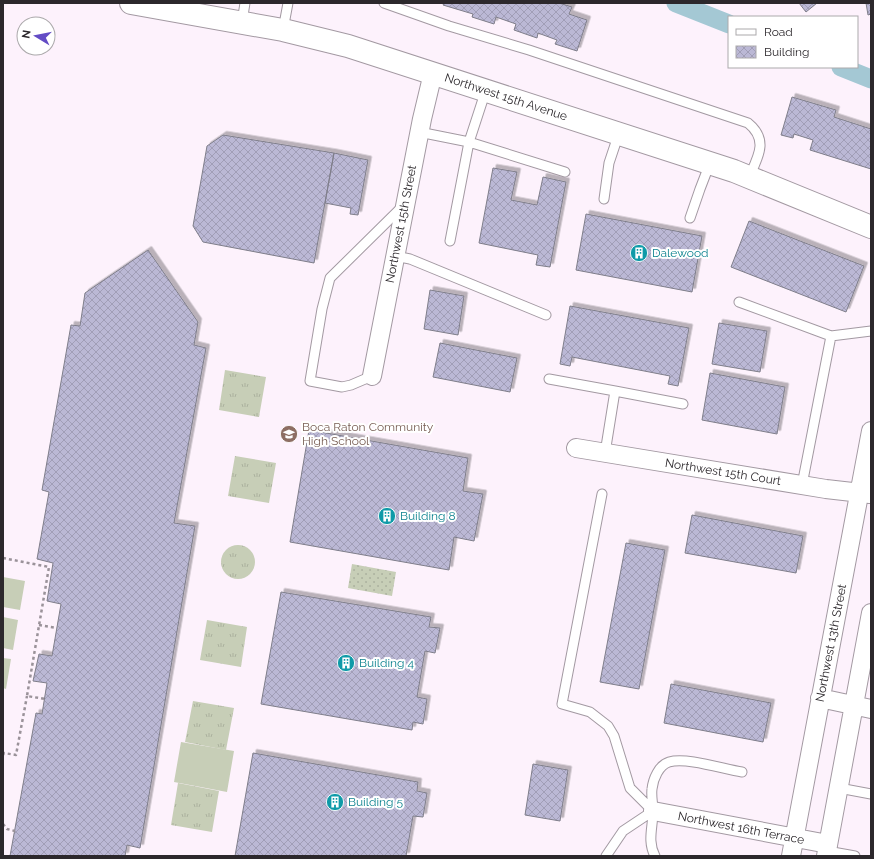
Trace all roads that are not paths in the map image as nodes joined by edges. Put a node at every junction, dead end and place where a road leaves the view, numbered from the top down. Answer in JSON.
{"nodes":[{"id":1,"x":131,"y":3,"type":"edge"},
{"id":2,"x":288,"y":3,"type":"edge"},
{"id":3,"x":384,"y":3,"type":"edge"},
{"id":4,"x":188,"y":8,"type":"edge"},
{"id":5,"x":243,"y":12,"type":"edge"},
{"id":6,"x":283,"y":30,"type":"junction"},
{"id":7,"x":434,"y":73,"type":"junction"},
{"id":8,"x":486,"y":90,"type":"junction"},
{"id":9,"x":419,"y":132,"type":"junction"},
{"id":10,"x":619,"y":133,"type":"junction"},
{"id":11,"x":469,"y":142,"type":"junction"},
{"id":12,"x":710,"y":163,"type":"junction"},
{"id":13,"x":565,"y":172,"type":"dead end"},
{"id":14,"x":750,"y":177,"type":"junction"},
{"id":15,"x":604,"y":198,"type":"dead end"},
{"id":16,"x":406,"y":202,"type":"junction"},
{"id":17,"x":690,"y":218,"type":"dead end"},
{"id":18,"x":871,"y":227,"type":"edge"},
{"id":19,"x":450,"y":241,"type":"dead end"},
{"id":20,"x":395,"y":256,"type":"junction"},
{"id":21,"x":739,"y":302,"type":"dead end"},
{"id":22,"x":546,"y":315,"type":"dead end"},
{"id":23,"x":871,"y":331,"type":"edge"},
{"id":24,"x":831,"y":336,"type":"junction"},
{"id":25,"x":372,"y":376,"type":"joint"},
{"id":26,"x":549,"y":379,"type":"dead end"},
{"id":27,"x":615,"y":391,"type":"junction"},
{"id":28,"x":683,"y":404,"type":"dead end"},
{"id":29,"x":871,"y":431,"type":"edge"},
{"id":30,"x":576,"y":448,"type":"dead end"},
{"id":31,"x":605,"y":453,"type":"junction"},
{"id":32,"x":802,"y":485,"type":"junction"},
{"id":33,"x":865,"y":493,"type":"edge"},
{"id":34,"x":602,"y":494,"type":"dead end"},
{"id":35,"x":871,"y":613,"type":"edge"},
{"id":36,"x":820,"y":698,"type":"junction"},
{"id":37,"x":863,"y":707,"type":"edge"},
{"id":38,"x":742,"y":772,"type":"dead end"},
{"id":39,"x":839,"y":788,"type":"junction"},
{"id":40,"x":871,"y":794,"type":"edge"},
{"id":41,"x":653,"y":811,"type":"junction"},
{"id":42,"x":794,"y":838,"type":"junction"},
{"id":43,"x":827,"y":850,"type":"edge"},
{"id":44,"x":606,"y":856,"type":"edge"},
{"id":45,"x":655,"y":856,"type":"edge"},
{"id":46,"x":791,"y":856,"type":"edge"},
{"id":47,"x":855,"y":856,"type":"edge"}],
"edges":[{"from":1,"to":4,"type":"street","name":"Northwest 15th Avenue"},
{"from":2,"to":6,"type":"lane"},
{"from":3,"to":14,"type":"lane"},
{"from":4,"to":5,"type":"street","name":"Northwest 15th Avenue"},
{"from":5,"to":6,"type":"street","name":"Northwest 15th Avenue"},
{"from":6,"to":7,"type":"street","name":"Northwest 15th Avenue"},
{"from":7,"to":8,"type":"street","name":"Northwest 15th Avenue"},
{"from":7,"to":9,"type":"street","name":"Northwest 15th Street"},
{"from":8,"to":10,"type":"street","name":"Northwest 15th Avenue"},
{"from":8,"to":11,"type":"lane"},
{"from":9,"to":11,"type":"lane"},
{"from":9,"to":16,"type":"street","name":"Northwest 15th Street"},
{"from":10,"to":12,"type":"street","name":"Northwest 15th Avenue"},
{"from":10,"to":15,"type":"lane"},
{"from":11,"to":13,"type":"lane"},
{"from":11,"to":19,"type":"lane"},
{"from":12,"to":14,"type":"street","name":"Northwest 15th Avenue"},
{"from":12,"to":17,"type":"lane"},
{"from":14,"to":18,"type":"street","name":"Northwest 15th Avenue"},
{"from":16,"to":20,"type":"street","name":"Northwest 15th Street"},
{"from":16,"to":25,"type":"lane"},
{"from":20,"to":22,"type":"lane"},
{"from":20,"to":25,"type":"street","name":"Northwest 15th Street"},
{"from":21,"to":24,"type":"lane"},
{"from":23,"to":24,"type":"lane"},
{"from":24,"to":32,"type":"lane"},
{"from":26,"to":27,"type":"lane"},
{"from":27,"to":28,"type":"lane"},
{"from":27,"to":31,"type":"lane"},
{"from":29,"to":33,"type":"street","name":"Northwest 13th Street"},
{"from":30,"to":31,"type":"street","name":"Northwest 15th Court"},
{"from":31,"to":32,"type":"street","name":"Northwest 15th Court"},
{"from":32,"to":33,"type":"street","name":"Northwest 15th Court"},
{"from":33,"to":36,"type":"street","name":"Northwest 13th Street"},
{"from":34,"to":41,"type":"lane"},
{"from":35,"to":37,"type":"street"},
{"from":36,"to":37,"type":"street"},
{"from":36,"to":42,"type":"street","name":"Northwest 13th Street"},
{"from":37,"to":39,"type":"street"},
{"from":38,"to":41,"type":"lane"},
{"from":39,"to":40,"type":"lane"},
{"from":39,"to":43,"type":"street"},
{"from":41,"to":42,"type":"street","name":"Northwest 16th Terrace"},
{"from":41,"to":44,"type":"lane"},
{"from":41,"to":45,"type":"lane"},
{"from":42,"to":43,"type":"street","name":"Northwest 16th Terrace"},
{"from":42,"to":46,"type":"street","name":"Northwest 13th Street"},
{"from":43,"to":47,"type":"lane"}]}
